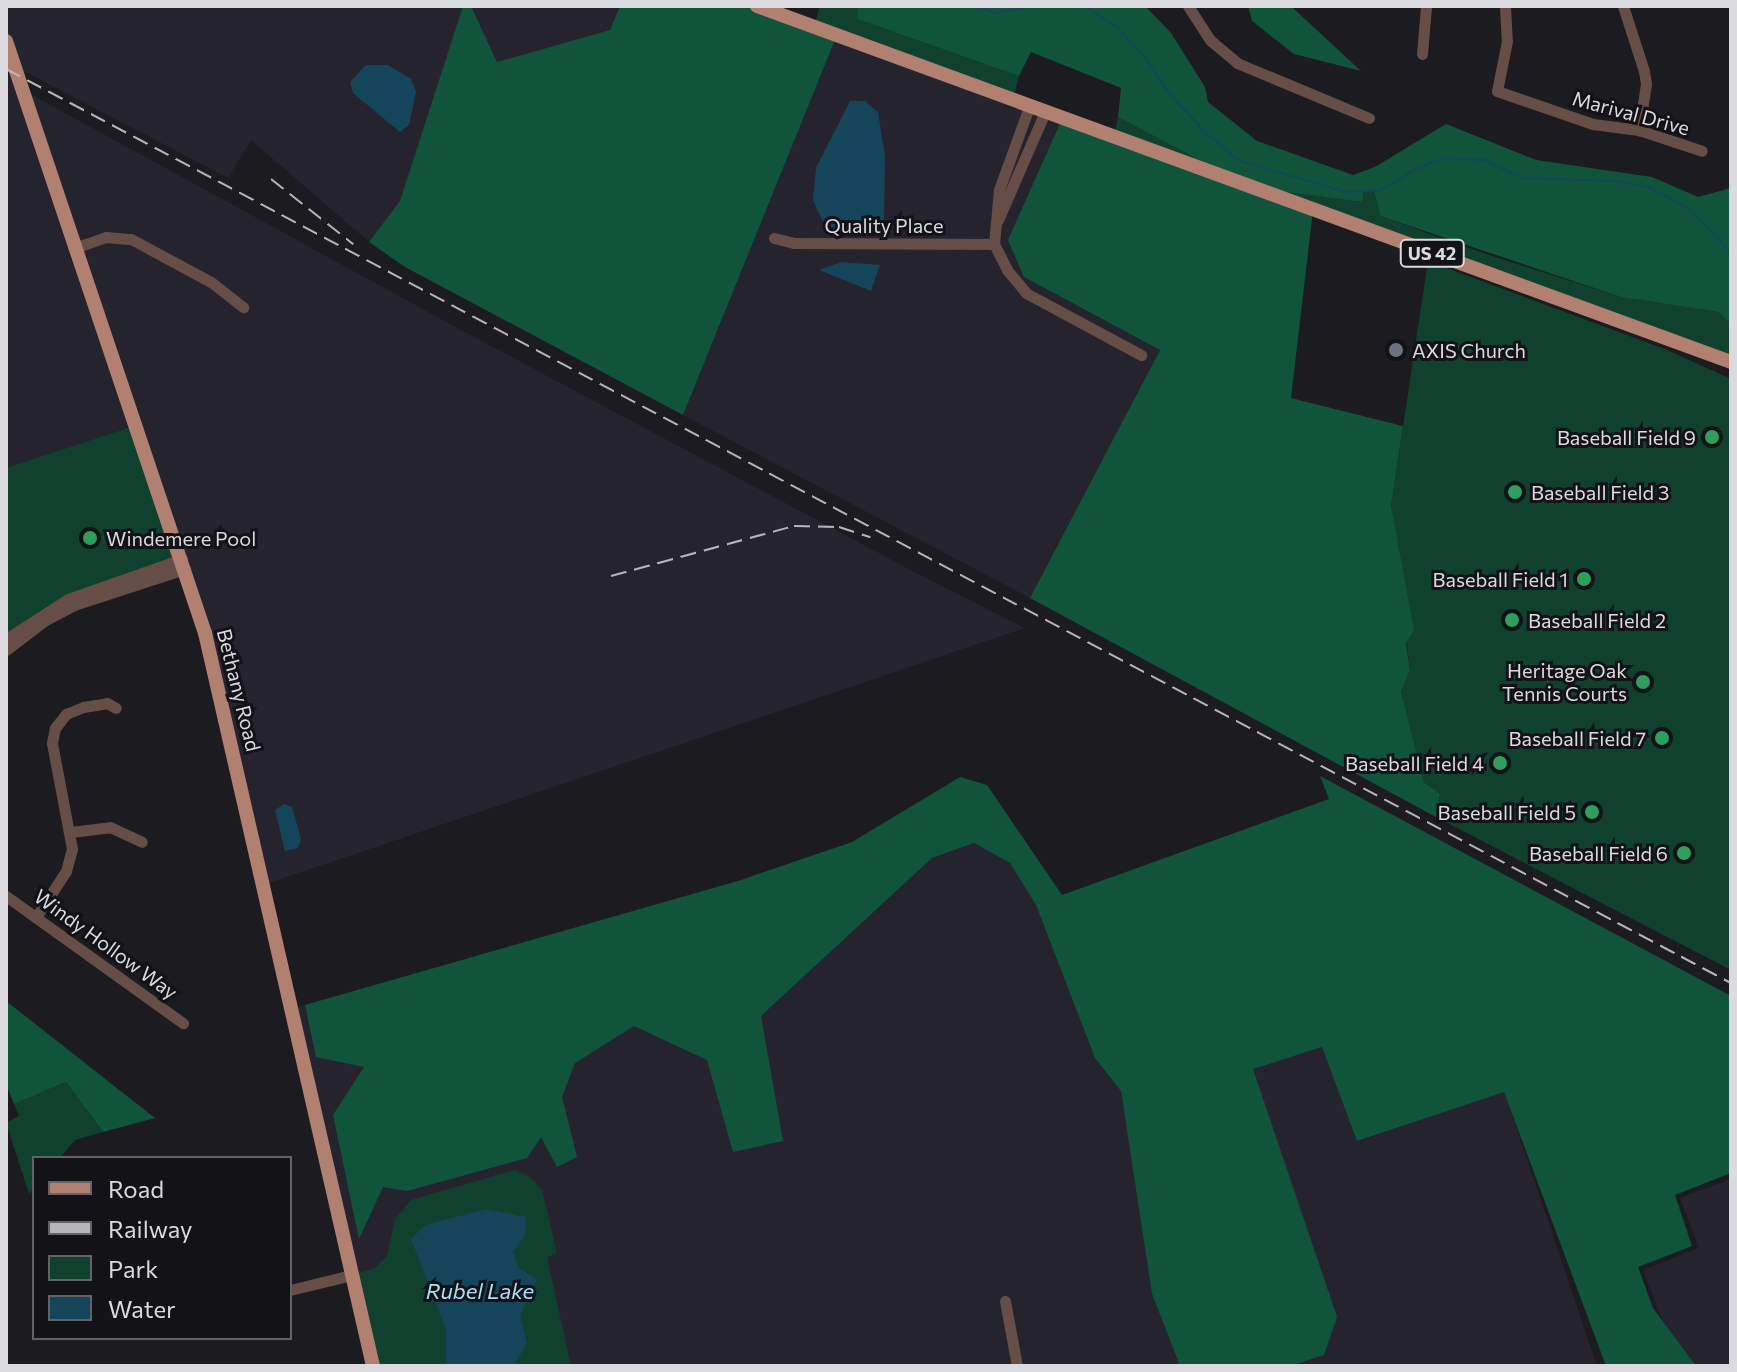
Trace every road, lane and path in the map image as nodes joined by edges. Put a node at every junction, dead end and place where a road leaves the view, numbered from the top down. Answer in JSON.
{"nodes":[{"id":1,"x":757,"y":6,"type":"edge"},
{"id":2,"x":1188,"y":6,"type":"edge"},
{"id":3,"x":1426,"y":6,"type":"edge"},
{"id":4,"x":1505,"y":6,"type":"edge"},
{"id":5,"x":1623,"y":6,"type":"edge"},
{"id":6,"x":6,"y":41,"type":"edge"},
{"id":7,"x":1422,"y":54,"type":"dead end"},
{"id":8,"x":1029,"y":107,"type":"junction"},
{"id":9,"x":1045,"y":112,"type":"junction"},
{"id":10,"x":1369,"y":118,"type":"dead end"},
{"id":11,"x":1639,"y":130,"type":"junction"},
{"id":12,"x":1702,"y":151,"type":"dead end"},
{"id":13,"x":996,"y":224,"type":"junction"},
{"id":14,"x":774,"y":238,"type":"dead end"},
{"id":15,"x":994,"y":244,"type":"junction"},
{"id":16,"x":77,"y":247,"type":"junction"},
{"id":17,"x":243,"y":307,"type":"dead end"},
{"id":18,"x":1141,"y":355,"type":"dead end"},
{"id":19,"x":1731,"y":362,"type":"edge"},
{"id":20,"x":184,"y":564,"type":"junction"},
{"id":21,"x":6,"y":639,"type":"edge"},
{"id":22,"x":6,"y":650,"type":"edge"},
{"id":23,"x":116,"y":708,"type":"dead end"},
{"id":24,"x":71,"y":832,"type":"junction"},
{"id":25,"x":142,"y":842,"type":"dead end"},
{"id":26,"x":6,"y":896,"type":"edge"},
{"id":27,"x":36,"y":917,"type":"junction"},
{"id":28,"x":183,"y":1023,"type":"dead end"},
{"id":29,"x":352,"y":1275,"type":"junction"},
{"id":30,"x":292,"y":1290,"type":"edge"},
{"id":31,"x":1005,"y":1301,"type":"dead end"},
{"id":32,"x":373,"y":1366,"type":"edge"},
{"id":33,"x":1017,"y":1366,"type":"edge"}],
"edges":[{"from":1,"to":8,"type":"main road","number":"US 42"},
{"from":2,"to":10,"type":"street"},
{"from":3,"to":7,"type":"street"},
{"from":4,"to":11,"type":"street","name":"Marival Drive"},
{"from":5,"to":11,"type":"street"},
{"from":6,"to":16,"type":"main road","name":"Bethany Road"},
{"from":8,"to":9,"type":"main road","number":"US 42"},
{"from":8,"to":13,"type":"street"},
{"from":9,"to":13,"type":"street"},
{"from":9,"to":19,"type":"main road","number":"US 42"},
{"from":11,"to":12,"type":"street","name":"Marival Drive"},
{"from":13,"to":15,"type":"street"},
{"from":14,"to":15,"type":"street","name":"Quality Place"},
{"from":15,"to":18,"type":"street"},
{"from":16,"to":17,"type":"street"},
{"from":16,"to":20,"type":"main road","name":"Bethany Road"},
{"from":20,"to":21,"type":"street"},
{"from":20,"to":22,"type":"street"},
{"from":20,"to":29,"type":"main road","name":"Bethany Road"},
{"from":23,"to":24,"type":"street"},
{"from":24,"to":25,"type":"street"},
{"from":24,"to":27,"type":"street"},
{"from":26,"to":27,"type":"street","name":"Windy Hollow Way"},
{"from":27,"to":28,"type":"street","name":"Windy Hollow Way"},
{"from":29,"to":30,"type":"street"},
{"from":29,"to":32,"type":"main road","name":"Bethany Road"},
{"from":31,"to":33,"type":"street"}]}
